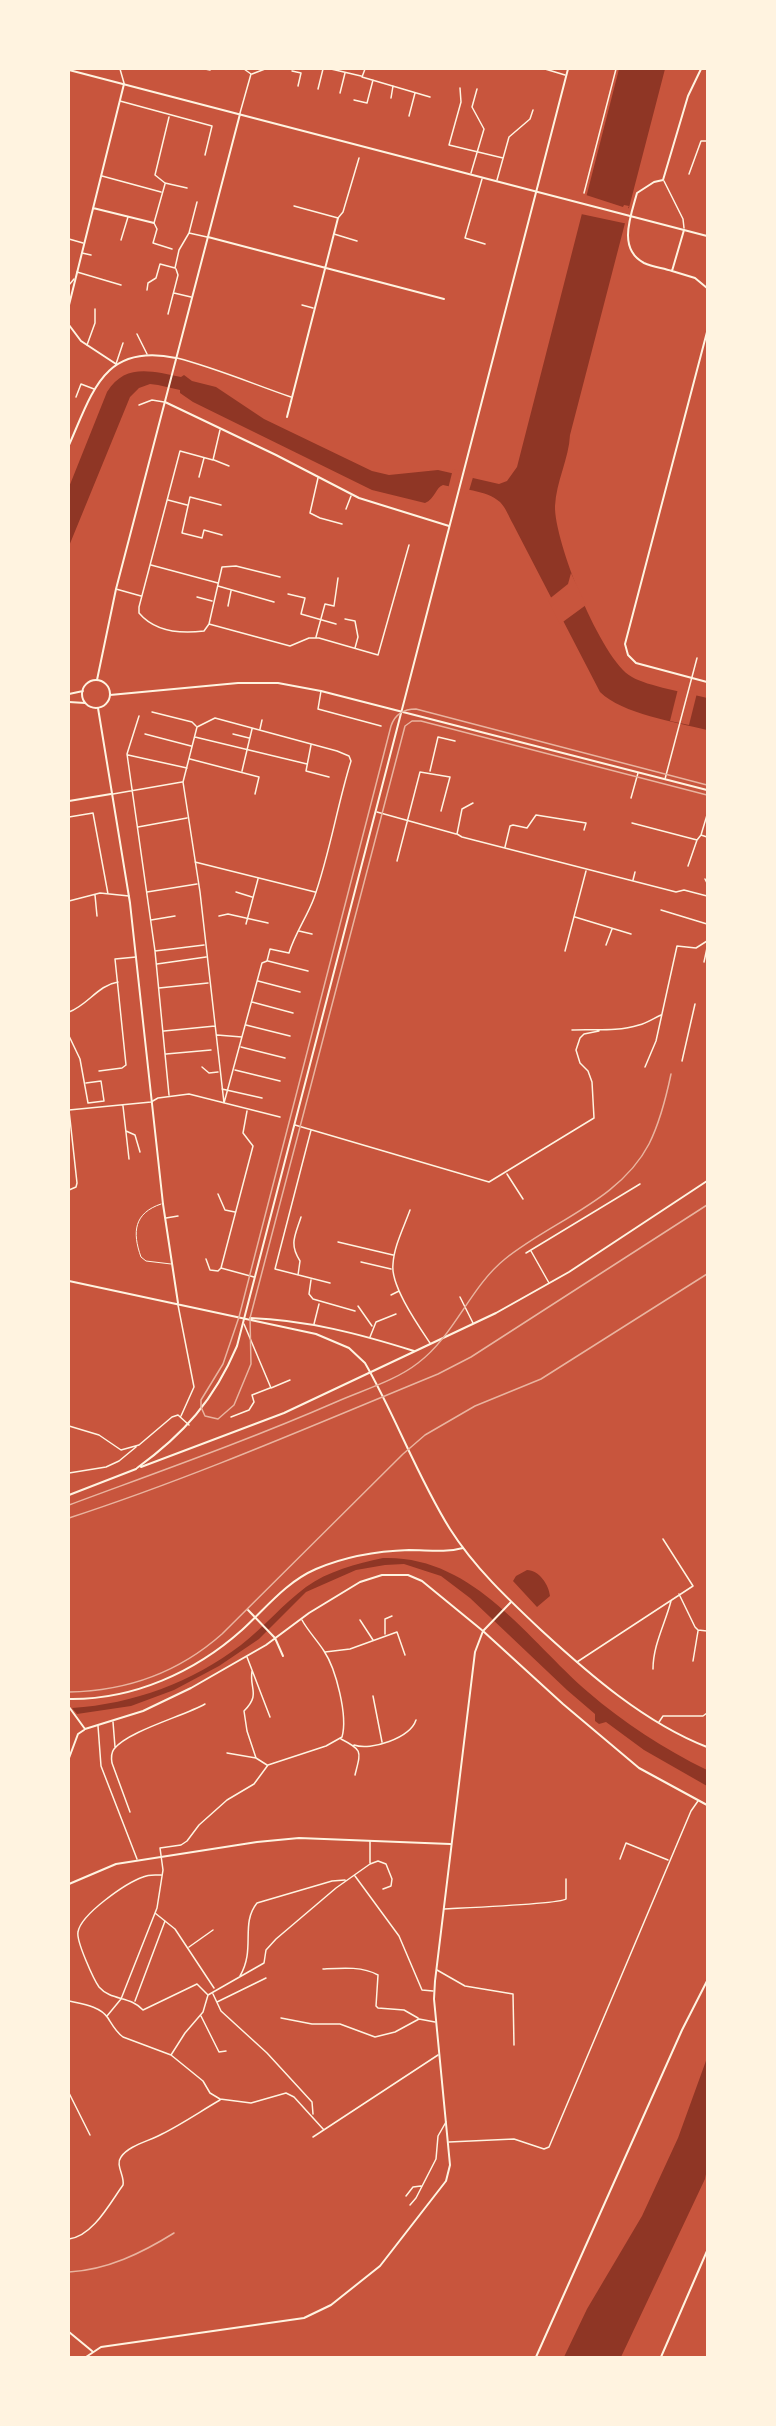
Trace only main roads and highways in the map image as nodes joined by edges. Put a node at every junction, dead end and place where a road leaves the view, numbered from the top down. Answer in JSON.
{"nodes":[{"id":1,"x":568,"y":69,"type":"edge"},
{"id":2,"x":701,"y":69,"type":"edge"},
{"id":3,"x":69,"y":70,"type":"edge"},
{"id":4,"x":124,"y":84,"type":"junction"},
{"id":5,"x":240,"y":114,"type":"junction"},
{"id":6,"x":536,"y":191,"type":"junction"},
{"id":7,"x":93,"y":207,"type":"junction"},
{"id":8,"x":338,"y":218,"type":"road end"},
{"id":9,"x":153,"y":223,"type":"road end"},
{"id":10,"x":684,"y":230,"type":"junction"},
{"id":11,"x":707,"y":236,"type":"edge"},
{"id":12,"x":208,"y":237,"type":"junction"},
{"id":13,"x":324,"y":268,"type":"junction"},
{"id":14,"x":672,"y":271,"type":"junction"},
{"id":15,"x":707,"y":288,"type":"edge"},
{"id":16,"x":444,"y":299,"type":"dead end"},
{"id":17,"x":69,"y":305,"type":"edge"},
{"id":18,"x":69,"y":327,"type":"edge"},
{"id":19,"x":707,"y":332,"type":"edge"},
{"id":20,"x":176,"y":358,"type":"junction"},
{"id":21,"x":117,"y":364,"type":"junction"},
{"id":22,"x":165,"y":402,"type":"junction"},
{"id":23,"x":287,"y":417,"type":"dead end"},
{"id":24,"x":69,"y":445,"type":"edge"},
{"id":25,"x":449,"y":526,"type":"junction"},
{"id":26,"x":97,"y":680,"type":"junction"},
{"id":27,"x":707,"y":682,"type":"edge"},
{"id":28,"x":82,"y":691,"type":"junction"},
{"id":29,"x":69,"y":694,"type":"edge"},
{"id":30,"x":110,"y":695,"type":"junction"},
{"id":31,"x":69,"y":702,"type":"edge"},
{"id":32,"x":85,"y":703,"type":"junction"},
{"id":33,"x":98,"y":708,"type":"junction"},
{"id":34,"x":401,"y":710,"type":"junction"},
{"id":35,"x":707,"y":790,"type":"edge"},
{"id":36,"x":111,"y":794,"type":"junction"},
{"id":37,"x":69,"y":801,"type":"edge"},
{"id":38,"x":707,"y":1181,"type":"edge"},
{"id":39,"x":69,"y":1281,"type":"edge"},
{"id":40,"x":178,"y":1303,"type":"junction"},
{"id":41,"x":244,"y":1318,"type":"junction"},
{"id":42,"x":414,"y":1351,"type":"junction"},
{"id":43,"x":137,"y":1468,"type":"junction"},
{"id":44,"x":69,"y":1495,"type":"edge"},
{"id":45,"x":463,"y":1548,"type":"junction"},
{"id":46,"x":511,"y":1602,"type":"junction"},
{"id":47,"x":248,"y":1610,"type":"dead end"},
{"id":48,"x":255,"y":1618,"type":"junction"},
{"id":49,"x":483,"y":1631,"type":"junction"},
{"id":50,"x":275,"y":1638,"type":"junction"},
{"id":51,"x":283,"y":1656,"type":"dead end"},
{"id":52,"x":69,"y":1699,"type":"edge"},
{"id":53,"x":69,"y":1707,"type":"edge"},
{"id":54,"x":85,"y":1729,"type":"junction"},
{"id":55,"x":707,"y":1748,"type":"edge"},
{"id":56,"x":69,"y":1758,"type":"edge"},
{"id":57,"x":707,"y":1805,"type":"edge"},
{"id":58,"x":451,"y":1844,"type":"junction"},
{"id":59,"x":69,"y":1884,"type":"edge"},
{"id":60,"x":707,"y":1981,"type":"edge"},
{"id":61,"x":707,"y":2251,"type":"edge"},
{"id":62,"x":69,"y":2332,"type":"edge"},
{"id":63,"x":92,"y":2351,"type":"junction"},
{"id":64,"x":86,"y":2357,"type":"edge"},
{"id":65,"x":536,"y":2357,"type":"edge"},
{"id":66,"x":661,"y":2357,"type":"edge"}],
"edges":[{"from":1,"to":6,"type":"main road"},
{"from":2,"to":14,"type":"main road"},
{"from":3,"to":4,"type":"main road"},
{"from":4,"to":5,"type":"main road"},
{"from":4,"to":7,"type":"main road"},
{"from":5,"to":6,"type":"main road"},
{"from":5,"to":12,"type":"main road"},
{"from":6,"to":10,"type":"main road"},
{"from":6,"to":25,"type":"main road"},
{"from":7,"to":9,"type":"main road"},
{"from":7,"to":17,"type":"main road"},
{"from":8,"to":13,"type":"main road"},
{"from":10,"to":11,"type":"main road"},
{"from":10,"to":14,"type":"main road"},
{"from":12,"to":13,"type":"main road"},
{"from":12,"to":20,"type":"main road"},
{"from":13,"to":16,"type":"main road"},
{"from":13,"to":23,"type":"main road"},
{"from":14,"to":15,"type":"main road"},
{"from":18,"to":21,"type":"main road"},
{"from":19,"to":27,"type":"main road"},
{"from":20,"to":21,"type":"main road"},
{"from":20,"to":22,"type":"main road"},
{"from":21,"to":24,"type":"main road"},
{"from":22,"to":25,"type":"main road"},
{"from":22,"to":26,"type":"main road"},
{"from":25,"to":34,"type":"main road"},
{"from":26,"to":28,"type":"main road"},
{"from":26,"to":30,"type":"main road"},
{"from":28,"to":29,"type":"main road"},
{"from":28,"to":32,"type":"main road"},
{"from":30,"to":33,"type":"main road"},
{"from":30,"to":34,"type":"main road"},
{"from":31,"to":32,"type":"main road"},
{"from":32,"to":33,"type":"main road"},
{"from":33,"to":36,"type":"main road"},
{"from":34,"to":35,"type":"main road"},
{"from":34,"to":41,"type":"main road"},
{"from":36,"to":37,"type":"main road"},
{"from":36,"to":40,"type":"main road"},
{"from":38,"to":42,"type":"main road"},
{"from":39,"to":40,"type":"main road"},
{"from":40,"to":41,"type":"main road"},
{"from":41,"to":42,"type":"main road"},
{"from":41,"to":43,"type":"main road"},
{"from":41,"to":45,"type":"main road"},
{"from":42,"to":43,"type":"main road"},
{"from":43,"to":44,"type":"main road"},
{"from":45,"to":46,"type":"main road"},
{"from":45,"to":48,"type":"main road"},
{"from":46,"to":49,"type":"main road"},
{"from":46,"to":55,"type":"main road"},
{"from":47,"to":48,"type":"main road"},
{"from":48,"to":50,"type":"main road"},
{"from":48,"to":52,"type":"main road"},
{"from":49,"to":50,"type":"main road"},
{"from":49,"to":57,"type":"main road"},
{"from":49,"to":58,"type":"main road"},
{"from":50,"to":51,"type":"main road"},
{"from":50,"to":54,"type":"main road"},
{"from":53,"to":54,"type":"main road"},
{"from":54,"to":56,"type":"main road"},
{"from":58,"to":59,"type":"main road"},
{"from":58,"to":63,"type":"main road"},
{"from":60,"to":65,"type":"main road"},
{"from":61,"to":66,"type":"main road"},
{"from":62,"to":63,"type":"main road"},
{"from":63,"to":64,"type":"main road"}]}
